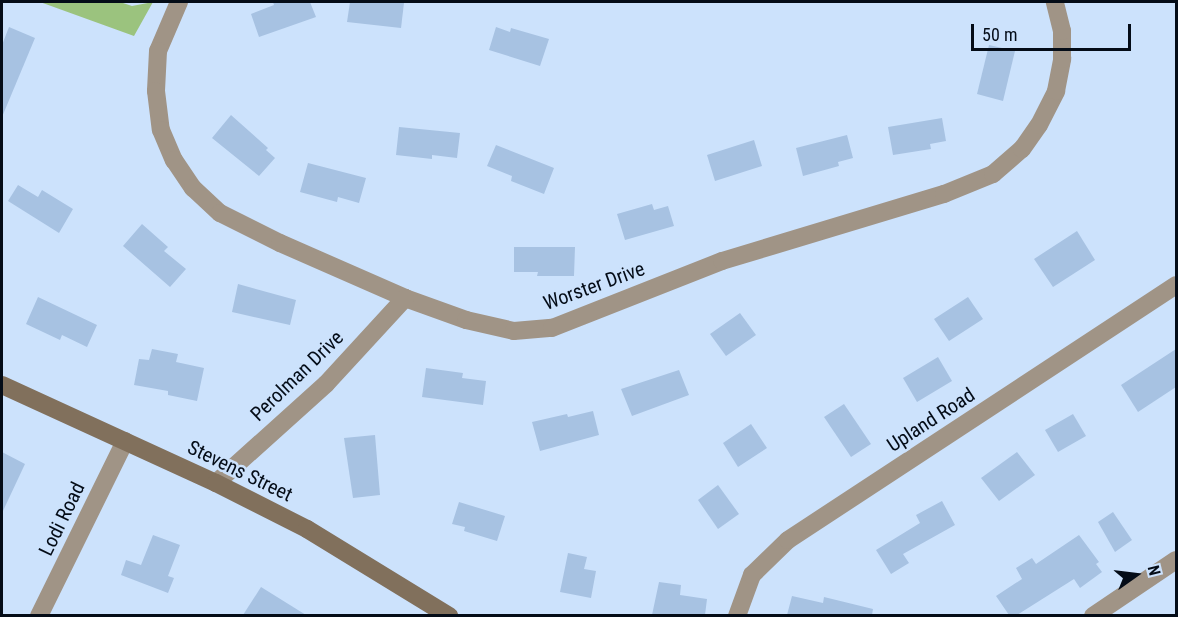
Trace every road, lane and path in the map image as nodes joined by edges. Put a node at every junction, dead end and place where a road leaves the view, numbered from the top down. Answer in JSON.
{"nodes":[{"id":1,"x":179,"y":2,"type":"edge"},
{"id":2,"x":1055,"y":2,"type":"edge"},
{"id":3,"x":1176,"y":285,"type":"edge"},
{"id":4,"x":405,"y":297,"type":"junction"},
{"id":5,"x":2,"y":385,"type":"edge"},
{"id":6,"x":125,"y":441,"type":"junction"},
{"id":7,"x":216,"y":483,"type":"junction"},
{"id":8,"x":1176,"y":560,"type":"edge"},
{"id":9,"x":39,"y":615,"type":"edge"},
{"id":10,"x":449,"y":615,"type":"edge"},
{"id":11,"x":737,"y":615,"type":"edge"},
{"id":12,"x":1093,"y":615,"type":"edge"}],
"edges":[{"from":1,"to":4,"type":"street","name":"Worster Drive"},
{"from":2,"to":4,"type":"street","name":"Worster Drive"},
{"from":3,"to":11,"type":"street","name":"Upland Road"},
{"from":4,"to":7,"type":"street","name":"Perolman Drive"},
{"from":5,"to":6,"type":"street","name":"Stevens Street"},
{"from":6,"to":7,"type":"street","name":"Stevens Street"},
{"from":6,"to":9,"type":"street","name":"Lodi Road"},
{"from":7,"to":10,"type":"street","name":"Stevens Street"},
{"from":8,"to":12,"type":"street"}]}
